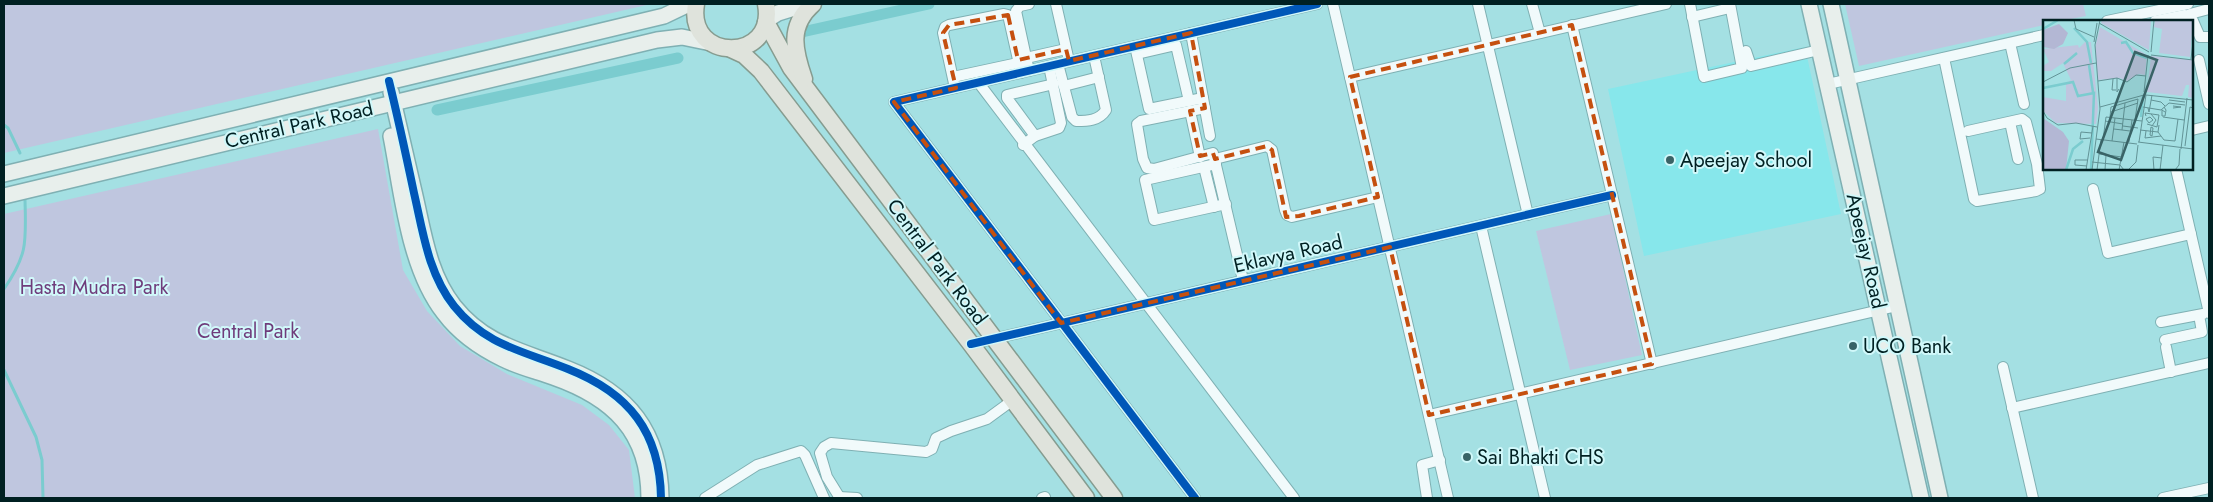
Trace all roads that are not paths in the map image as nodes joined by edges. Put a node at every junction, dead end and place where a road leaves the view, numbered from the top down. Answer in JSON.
{"nodes":[{"id":1,"x":689,"y":4,"type":"edge"},
{"id":2,"x":696,"y":4,"type":"edge"},
{"id":3,"x":807,"y":4,"type":"edge"},
{"id":4,"x":813,"y":4,"type":"edge"},
{"id":5,"x":1029,"y":4,"type":"edge"},
{"id":6,"x":1056,"y":4,"type":"edge"},
{"id":7,"x":1318,"y":4,"type":"edge"},
{"id":8,"x":1333,"y":4,"type":"edge"},
{"id":9,"x":1478,"y":4,"type":"edge"},
{"id":10,"x":1532,"y":4,"type":"edge"},
{"id":11,"x":1666,"y":4,"type":"edge"},
{"id":12,"x":1690,"y":4,"type":"edge"},
{"id":13,"x":1809,"y":4,"type":"edge"},
{"id":14,"x":1831,"y":4,"type":"edge"},
{"id":15,"x":1732,"y":5,"type":"edge"},
{"id":16,"x":2209,"y":9,"type":"edge"},
{"id":17,"x":2185,"y":11,"type":"edge"},
{"id":18,"x":767,"y":15,"type":"edge"},
{"id":19,"x":1692,"y":17,"type":"junction"},
{"id":20,"x":2142,"y":17,"type":"edge"},
{"id":21,"x":2116,"y":20,"type":"edge"},
{"id":22,"x":2159,"y":20,"type":"edge"},
{"id":23,"x":2193,"y":20,"type":"edge"},
{"id":24,"x":2193,"y":21,"type":"edge"},
{"id":25,"x":1572,"y":25,"type":"junction"},
{"id":26,"x":1191,"y":33,"type":"junction"},
{"id":27,"x":1540,"y":33,"type":"junction"},
{"id":28,"x":2043,"y":35,"type":"edge"},
{"id":29,"x":2209,"y":37,"type":"edge"},
{"id":30,"x":711,"y":43,"type":"junction"},
{"id":31,"x":2010,"y":43,"type":"junction"},
{"id":32,"x":1488,"y":45,"type":"junction"},
{"id":33,"x":731,"y":49,"type":"junction"},
{"id":34,"x":1066,"y":49,"type":"junction"},
{"id":35,"x":1136,"y":50,"type":"junction"},
{"id":36,"x":1820,"y":50,"type":"junction"},
{"id":37,"x":1094,"y":56,"type":"junction"},
{"id":38,"x":1944,"y":58,"type":"junction"},
{"id":39,"x":2199,"y":60,"type":"dead end"},
{"id":40,"x":1059,"y":64,"type":"junction"},
{"id":41,"x":1024,"y":66,"type":"junction"},
{"id":42,"x":953,"y":76,"type":"junction"},
{"id":43,"x":1099,"y":77,"type":"junction"},
{"id":44,"x":1350,"y":77,"type":"junction"},
{"id":45,"x":1847,"y":80,"type":"junction"},
{"id":46,"x":385,"y":82,"type":"junction"},
{"id":47,"x":978,"y":82,"type":"junction"},
{"id":48,"x":1828,"y":84,"type":"junction"},
{"id":49,"x":1059,"y":85,"type":"junction"},
{"id":50,"x":955,"y":88,"type":"junction"},
{"id":51,"x":808,"y":92,"type":"junction"},
{"id":52,"x":1204,"y":103,"type":"junction"},
{"id":53,"x":389,"y":104,"type":"junction"},
{"id":54,"x":2024,"y":104,"type":"dead end"},
{"id":55,"x":2209,"y":104,"type":"edge"},
{"id":56,"x":1189,"y":106,"type":"junction"},
{"id":57,"x":2010,"y":122,"type":"junction"},
{"id":58,"x":2209,"y":126,"type":"edge"},
{"id":59,"x":2193,"y":130,"type":"edge"},
{"id":60,"x":1968,"y":131,"type":"dead end"},
{"id":61,"x":1035,"y":136,"type":"junction"},
{"id":62,"x":1024,"y":145,"type":"junction"},
{"id":63,"x":1213,"y":152,"type":"junction"},
{"id":64,"x":2018,"y":159,"type":"dead end"},
{"id":65,"x":1202,"y":162,"type":"junction"},
{"id":66,"x":2176,"y":170,"type":"edge"},
{"id":67,"x":4,"y":174,"type":"edge"},
{"id":68,"x":2093,"y":189,"type":"dead end"},
{"id":69,"x":1612,"y":195,"type":"junction"},
{"id":70,"x":4,"y":196,"type":"edge"},
{"id":71,"x":1378,"y":197,"type":"junction"},
{"id":72,"x":1226,"y":204,"type":"junction"},
{"id":73,"x":1214,"y":207,"type":"junction"},
{"id":74,"x":1528,"y":215,"type":"junction"},
{"id":75,"x":1481,"y":226,"type":"junction"},
{"id":76,"x":2191,"y":234,"type":"junction"},
{"id":77,"x":1390,"y":247,"type":"junction"},
{"id":78,"x":1243,"y":280,"type":"junction"},
{"id":79,"x":1145,"y":304,"type":"junction"},
{"id":80,"x":1897,"y":306,"type":"junction"},
{"id":81,"x":1879,"y":311,"type":"junction"},
{"id":82,"x":2209,"y":313,"type":"edge"},
{"id":83,"x":2198,"y":315,"type":"junction"},
{"id":84,"x":2161,"y":322,"type":"dead end"},
{"id":85,"x":1061,"y":323,"type":"junction"},
{"id":86,"x":2209,"y":334,"type":"edge"},
{"id":87,"x":994,"y":339,"type":"junction"},
{"id":88,"x":972,"y":344,"type":"junction"},
{"id":89,"x":2165,"y":344,"type":"junction"},
{"id":90,"x":2209,"y":363,"type":"edge"},
{"id":91,"x":1652,"y":364,"type":"junction"},
{"id":92,"x":2003,"y":367,"type":"dead end"},
{"id":93,"x":2171,"y":372,"type":"junction"},
{"id":94,"x":1520,"y":394,"type":"junction"},
{"id":95,"x":1013,"y":400,"type":"junction"},
{"id":96,"x":2012,"y":408,"type":"junction"},
{"id":97,"x":1429,"y":415,"type":"junction"},
{"id":98,"x":1440,"y":460,"type":"junction"},
{"id":99,"x":2209,"y":488,"type":"edge"},
{"id":100,"x":1940,"y":496,"type":"edge"},
{"id":101,"x":649,"y":498,"type":"edge"},
{"id":102,"x":661,"y":498,"type":"edge"},
{"id":103,"x":705,"y":498,"type":"edge"},
{"id":104,"x":824,"y":498,"type":"edge"},
{"id":105,"x":840,"y":498,"type":"edge"},
{"id":106,"x":857,"y":498,"type":"edge"},
{"id":107,"x":1086,"y":498,"type":"edge"},
{"id":108,"x":1114,"y":498,"type":"edge"},
{"id":109,"x":1195,"y":498,"type":"edge"},
{"id":110,"x":1294,"y":498,"type":"edge"},
{"id":111,"x":1427,"y":498,"type":"edge"},
{"id":112,"x":1448,"y":498,"type":"edge"},
{"id":113,"x":1544,"y":498,"type":"edge"},
{"id":114,"x":1920,"y":498,"type":"edge"},
{"id":115,"x":2032,"y":498,"type":"edge"},
{"id":116,"x":2163,"y":498,"type":"edge"}],
"edges":[{"from":1,"to":46,"type":"main road","name":"Central Park Road"},
{"from":2,"to":30,"type":"main road"},
{"from":3,"to":18,"type":"main road"},
{"from":4,"to":51,"type":"main road"},
{"from":5,"to":41,"type":"street"},
{"from":6,"to":34,"type":"street"},
{"from":7,"to":26,"type":"street"},
{"from":8,"to":44,"type":"street"},
{"from":9,"to":32,"type":"street"},
{"from":10,"to":27,"type":"street"},
{"from":11,"to":25,"type":"street"},
{"from":12,"to":19,"type":"street"},
{"from":13,"to":36,"type":"main road","name":"Apeejay Road"},
{"from":14,"to":45,"type":"main road","name":"Apeejay Road"},
{"from":15,"to":19,"type":"street"},
{"from":15,"to":19,"type":"street"},
{"from":15,"to":36,"type":"street"},
{"from":16,"to":23,"type":"street"},
{"from":17,"to":20,"type":"street"},
{"from":17,"to":22,"type":"street"},
{"from":18,"to":33,"type":"main road"},
{"from":18,"to":51,"type":"main road","name":"Central Park Road"},
{"from":20,"to":21,"type":"street"},
{"from":24,"to":29,"type":"street"},
{"from":25,"to":27,"type":"street"},
{"from":25,"to":69,"type":"street"},
{"from":26,"to":35,"type":"street"},
{"from":26,"to":52,"type":"street"},
{"from":27,"to":32,"type":"street"},
{"from":28,"to":31,"type":"street"},
{"from":30,"to":33,"type":"main road","name":"Central Park Road"},
{"from":30,"to":53,"type":"main road","name":"Central Park Road"},
{"from":31,"to":38,"type":"street"},
{"from":31,"to":54,"type":"street"},
{"from":32,"to":44,"type":"street"},
{"from":32,"to":74,"type":"street"},
{"from":33,"to":88,"type":"main road","name":"Central Park Road"},
{"from":34,"to":40,"type":"street"},
{"from":34,"to":41,"type":"street"},
{"from":35,"to":37,"type":"street"},
{"from":35,"to":56,"type":"street"},
{"from":35,"to":56,"type":"street"},
{"from":36,"to":48,"type":"main road","name":"Apeejay Road"},
{"from":37,"to":40,"type":"street"},
{"from":37,"to":43,"type":"street"},
{"from":38,"to":45,"type":"street"},
{"from":38,"to":57,"type":"street"},
{"from":39,"to":55,"type":"street"},
{"from":40,"to":41,"type":"street"},
{"from":40,"to":49,"type":"street"},
{"from":41,"to":42,"type":"street"},
{"from":41,"to":42,"type":"street"},
{"from":41,"to":47,"type":"street"},
{"from":42,"to":50,"type":"street"},
{"from":43,"to":49,"type":"street"},
{"from":43,"to":49,"type":"street"},
{"from":44,"to":71,"type":"street"},
{"from":45,"to":48,"type":"street"},
{"from":45,"to":80,"type":"main road","name":"Apeejay Road"},
{"from":46,"to":53,"type":"main road"},
{"from":46,"to":67,"type":"main road","name":"Central Park Road"},
{"from":47,"to":50,"type":"street"},
{"from":47,"to":62,"type":"street"},
{"from":48,"to":81,"type":"main road","name":"Apeejay Road"},
{"from":49,"to":61,"type":"street"},
{"from":49,"to":61,"type":"street"},
{"from":50,"to":85,"type":"street"},
{"from":51,"to":87,"type":"main road","name":"Central Park Road"},
{"from":52,"to":56,"type":"street"},
{"from":52,"to":63,"type":"street"},
{"from":53,"to":70,"type":"main road","name":"Central Park Road"},
{"from":53,"to":101,"type":"main road"},
{"from":53,"to":102,"type":"main road"},
{"from":56,"to":65,"type":"street"},
{"from":56,"to":65,"type":"street"},
{"from":57,"to":60,"type":"street"},
{"from":57,"to":64,"type":"street"},
{"from":58,"to":59,"type":"street"},
{"from":61,"to":62,"type":"street"},
{"from":62,"to":79,"type":"street"},
{"from":63,"to":65,"type":"street"},
{"from":63,"to":71,"type":"street"},
{"from":63,"to":72,"type":"street"},
{"from":65,"to":73,"type":"street"},
{"from":65,"to":73,"type":"street"},
{"from":66,"to":76,"type":"street"},
{"from":68,"to":76,"type":"street"},
{"from":69,"to":74,"type":"street","name":"Eklavya Road"},
{"from":69,"to":91,"type":"street"},
{"from":71,"to":77,"type":"street"},
{"from":72,"to":73,"type":"street"},
{"from":72,"to":78,"type":"street"},
{"from":74,"to":75,"type":"street","name":"Eklavya Road"},
{"from":75,"to":77,"type":"street","name":"Eklavya Road"},
{"from":75,"to":94,"type":"street"},
{"from":76,"to":82,"type":"street"},
{"from":77,"to":78,"type":"street","name":"Eklavya Road"},
{"from":77,"to":97,"type":"street"},
{"from":78,"to":79,"type":"street","name":"Eklavya Road"},
{"from":79,"to":85,"type":"street","name":"Eklavya Road"},
{"from":79,"to":110,"type":"street"},
{"from":80,"to":81,"type":"street"},
{"from":80,"to":100,"type":"main road","name":"Apeejay Road"},
{"from":81,"to":91,"type":"street"},
{"from":81,"to":114,"type":"main road","name":"Apeejay Road"},
{"from":82,"to":83,"type":"street"},
{"from":83,"to":84,"type":"street"},
{"from":83,"to":89,"type":"street"},
{"from":85,"to":87,"type":"street","name":"Eklavya Road"},
{"from":85,"to":109,"type":"street"},
{"from":86,"to":89,"type":"street"},
{"from":87,"to":88,"type":"street","name":"Eklavya Road"},
{"from":87,"to":108,"type":"main road","name":"Central Park Road"},
{"from":88,"to":95,"type":"main road","name":"Central Park Road"},
{"from":89,"to":93,"type":"street"},
{"from":90,"to":93,"type":"street"},
{"from":91,"to":94,"type":"street"},
{"from":92,"to":96,"type":"street"},
{"from":93,"to":96,"type":"street"},
{"from":94,"to":97,"type":"street"},
{"from":94,"to":113,"type":"street"},
{"from":95,"to":105,"type":"street"},
{"from":95,"to":107,"type":"main road","name":"Central Park Road"},
{"from":96,"to":115,"type":"street"},
{"from":97,"to":98,"type":"street"},
{"from":98,"to":111,"type":"street"},
{"from":98,"to":112,"type":"street"},
{"from":99,"to":116,"type":"street"},
{"from":100,"to":114,"type":"street"},
{"from":103,"to":104,"type":"street"},
{"from":105,"to":106,"type":"street"}]}
